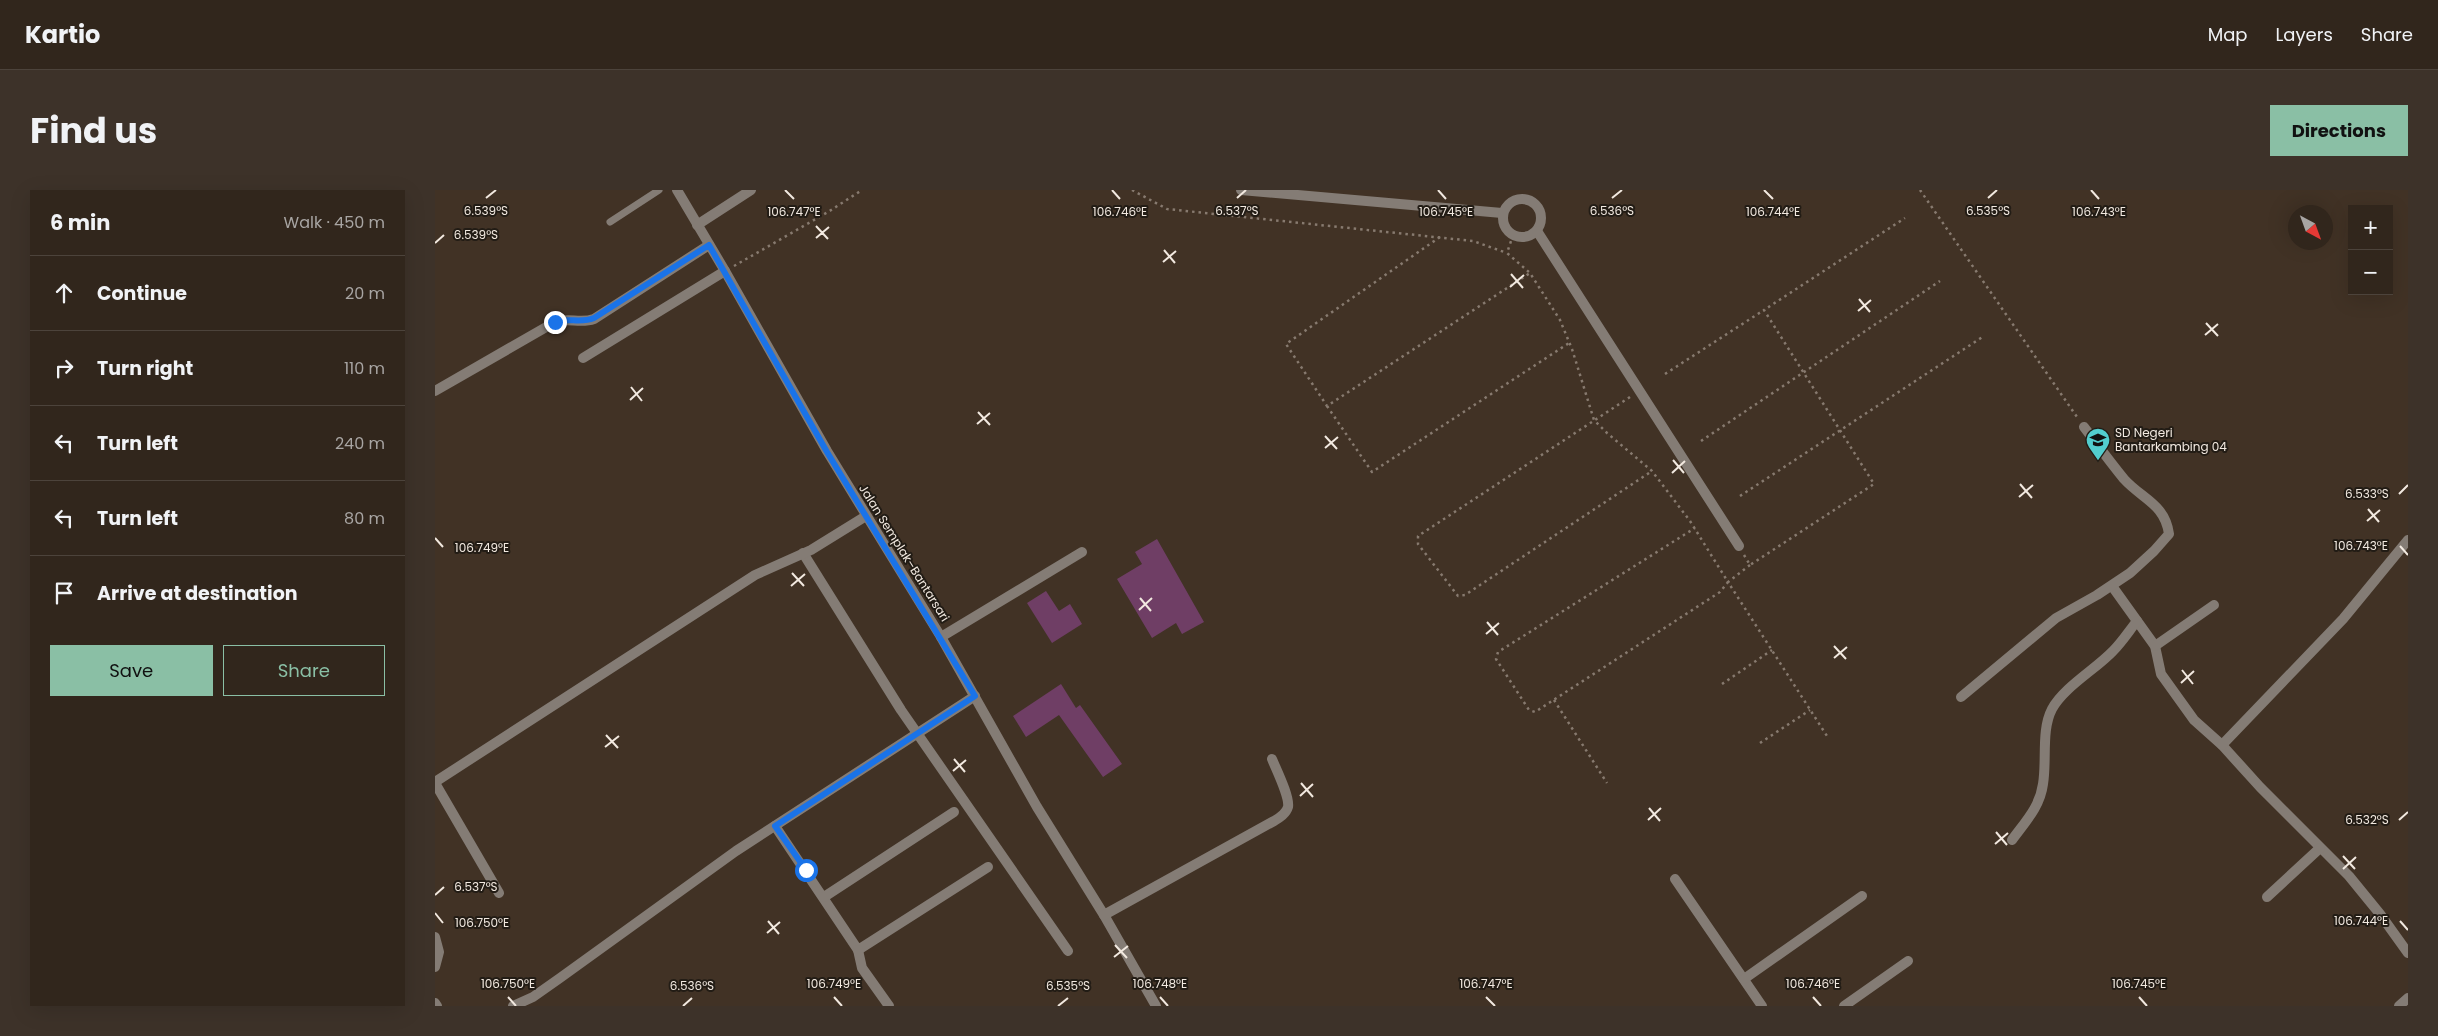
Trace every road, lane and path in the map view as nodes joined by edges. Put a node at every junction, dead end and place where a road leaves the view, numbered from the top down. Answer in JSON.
{"nodes":[{"id":1,"x":659,"y":190,"type":"edge"},
{"id":2,"x":677,"y":190,"type":"edge"},
{"id":3,"x":751,"y":190,"type":"edge"},
{"id":4,"x":862,"y":190,"type":"edge"},
{"id":5,"x":1132,"y":190,"type":"edge"},
{"id":6,"x":1241,"y":190,"type":"edge"},
{"id":7,"x":1920,"y":190,"type":"edge"},
{"id":8,"x":1503,"y":213,"type":"junction"},
{"id":9,"x":1905,"y":218,"type":"dead end"},
{"id":10,"x":610,"y":222,"type":"dead end"},
{"id":11,"x":697,"y":224,"type":"junction"},
{"id":12,"x":1537,"y":231,"type":"junction"},
{"id":13,"x":1513,"y":236,"type":"junction"},
{"id":14,"x":1439,"y":237,"type":"junction"},
{"id":15,"x":709,"y":245,"type":"junction"},
{"id":16,"x":1507,"y":253,"type":"junction"},
{"id":17,"x":725,"y":271,"type":"junction"},
{"id":18,"x":1529,"y":273,"type":"junction"},
{"id":19,"x":1940,"y":281,"type":"dead end"},
{"id":20,"x":1764,"y":310,"type":"junction"},
{"id":21,"x":1984,"y":336,"type":"dead end"},
{"id":22,"x":1569,"y":343,"type":"junction"},
{"id":23,"x":583,"y":358,"type":"dead end"},
{"id":24,"x":1804,"y":373,"type":"junction"},
{"id":25,"x":1665,"y":374,"type":"dead end"},
{"id":26,"x":435,"y":391,"type":"edge"},
{"id":27,"x":1640,"y":391,"type":"junction"},
{"id":28,"x":1327,"y":406,"type":"junction"},
{"id":29,"x":1594,"y":420,"type":"junction"},
{"id":30,"x":2084,"y":427,"type":"joint"},
{"id":31,"x":1841,"y":432,"type":"junction"},
{"id":32,"x":1701,"y":441,"type":"dead end"},
{"id":33,"x":1652,"y":471,"type":"junction"},
{"id":34,"x":1740,"y":496,"type":"dead end"},
{"id":35,"x":866,"y":516,"type":"junction"},
{"id":36,"x":1695,"y":528,"type":"junction"},
{"id":37,"x":2408,"y":540,"type":"edge"},
{"id":38,"x":1739,"y":546,"type":"joint"},
{"id":39,"x":1083,"y":552,"type":"dead end"},
{"id":40,"x":803,"y":554,"type":"junction"},
{"id":41,"x":1750,"y":565,"type":"junction"},
{"id":42,"x":1728,"y":582,"type":"junction"},
{"id":43,"x":2112,"y":586,"type":"junction"},
{"id":44,"x":2214,"y":605,"type":"dead end"},
{"id":45,"x":2137,"y":621,"type":"junction"},
{"id":46,"x":941,"y":637,"type":"junction"},
{"id":47,"x":2155,"y":646,"type":"junction"},
{"id":48,"x":1772,"y":650,"type":"junction"},
{"id":49,"x":1722,"y":684,"type":"dead end"},
{"id":50,"x":975,"y":696,"type":"junction"},
{"id":51,"x":1961,"y":697,"type":"dead end"},
{"id":52,"x":1554,"y":700,"type":"junction"},
{"id":53,"x":1810,"y":710,"type":"junction"},
{"id":54,"x":917,"y":734,"type":"junction"},
{"id":55,"x":1827,"y":736,"type":"dead end"},
{"id":56,"x":1760,"y":743,"type":"dead end"},
{"id":57,"x":2222,"y":745,"type":"junction"},
{"id":58,"x":1272,"y":759,"type":"dead end"},
{"id":59,"x":435,"y":782,"type":"edge"},
{"id":60,"x":1607,"y":783,"type":"dead end"},
{"id":61,"x":955,"y":812,"type":"dead end"},
{"id":62,"x":775,"y":826,"type":"junction"},
{"id":63,"x":2012,"y":840,"type":"dead end"},
{"id":64,"x":2320,"y":848,"type":"junction"},
{"id":65,"x":988,"y":867,"type":"dead end"},
{"id":66,"x":1675,"y":879,"type":"dead end"},
{"id":67,"x":499,"y":893,"type":"dead end"},
{"id":68,"x":1862,"y":896,"type":"dead end"},
{"id":69,"x":824,"y":897,"type":"junction"},
{"id":70,"x":2267,"y":897,"type":"dead end"},
{"id":71,"x":1104,"y":915,"type":"junction"},
{"id":72,"x":435,"y":936,"type":"edge"},
{"id":73,"x":858,"y":950,"type":"junction"},
{"id":74,"x":1068,"y":951,"type":"dead end"},
{"id":75,"x":2408,"y":953,"type":"edge"},
{"id":76,"x":1908,"y":962,"type":"dead end"},
{"id":77,"x":435,"y":967,"type":"edge"},
{"id":78,"x":1744,"y":979,"type":"junction"},
{"id":79,"x":533,"y":997,"type":"junction"},
{"id":80,"x":2408,"y":998,"type":"edge"},
{"id":81,"x":887,"y":1003,"type":"edge"},
{"id":82,"x":513,"y":1006,"type":"edge"},
{"id":83,"x":540,"y":1006,"type":"edge"},
{"id":84,"x":875,"y":1006,"type":"edge"},
{"id":85,"x":1156,"y":1006,"type":"edge"},
{"id":86,"x":1762,"y":1006,"type":"edge"},
{"id":87,"x":1843,"y":1006,"type":"edge"},
{"id":88,"x":2399,"y":1006,"type":"edge"}],
"edges":[{"from":1,"to":10,"type":"lane"},
{"from":2,"to":11,"type":"street","name":"Jalan Semplak–Bantarsari"},
{"from":3,"to":11,"type":"street"},
{"from":4,"to":17,"type":"path"},
{"from":5,"to":14,"type":"path"},
{"from":6,"to":8,"type":"street"},
{"from":7,"to":30,"type":"path"},
{"from":8,"to":12,"type":"street"},
{"from":8,"to":13,"type":"street"},
{"from":9,"to":20,"type":"path"},
{"from":11,"to":15,"type":"street","name":"Jalan Semplak–Bantarsari"},
{"from":12,"to":13,"type":"street"},
{"from":12,"to":27,"type":"street"},
{"from":13,"to":16,"type":"path"},
{"from":14,"to":16,"type":"path"},
{"from":14,"to":28,"type":"path"},
{"from":15,"to":17,"type":"street","name":"Jalan Semplak–Bantarsari"},
{"from":15,"to":26,"type":"street"},
{"from":16,"to":18,"type":"path"},
{"from":17,"to":23,"type":"street"},
{"from":17,"to":35,"type":"street","name":"Jalan Semplak–Bantarsari"},
{"from":18,"to":22,"type":"path"},
{"from":18,"to":28,"type":"path"},
{"from":19,"to":24,"type":"path"},
{"from":20,"to":24,"type":"path"},
{"from":20,"to":25,"type":"path"},
{"from":21,"to":31,"type":"path"},
{"from":22,"to":28,"type":"path"},
{"from":22,"to":29,"type":"path"},
{"from":24,"to":31,"type":"path"},
{"from":24,"to":32,"type":"path"},
{"from":27,"to":29,"type":"path"},
{"from":27,"to":38,"type":"street"},
{"from":29,"to":33,"type":"path"},
{"from":29,"to":33,"type":"path"},
{"from":30,"to":43,"type":"street"},
{"from":31,"to":34,"type":"path"},
{"from":31,"to":41,"type":"path"},
{"from":33,"to":36,"type":"path"},
{"from":35,"to":40,"type":"street"},
{"from":35,"to":46,"type":"street","name":"Jalan Semplak–Bantarsari"},
{"from":36,"to":42,"type":"path"},
{"from":36,"to":52,"type":"path"},
{"from":37,"to":57,"type":"street"},
{"from":38,"to":41,"type":"path"},
{"from":39,"to":46,"type":"street"},
{"from":40,"to":54,"type":"street"},
{"from":40,"to":59,"type":"street"},
{"from":41,"to":42,"type":"path"},
{"from":42,"to":48,"type":"path"},
{"from":42,"to":52,"type":"path"},
{"from":43,"to":45,"type":"street"},
{"from":43,"to":51,"type":"street"},
{"from":44,"to":47,"type":"street"},
{"from":45,"to":47,"type":"street"},
{"from":45,"to":63,"type":"street"},
{"from":46,"to":50,"type":"street","name":"Jalan Semplak–Bantarsari"},
{"from":47,"to":57,"type":"street"},
{"from":48,"to":49,"type":"path"},
{"from":48,"to":53,"type":"path"},
{"from":50,"to":54,"type":"street"},
{"from":50,"to":71,"type":"street","name":"Jalan Semplak–Bantarsari"},
{"from":52,"to":60,"type":"path"},
{"from":53,"to":55,"type":"path"},
{"from":53,"to":56,"type":"path"},
{"from":54,"to":62,"type":"street"},
{"from":54,"to":74,"type":"street"},
{"from":57,"to":64,"type":"street"},
{"from":58,"to":71,"type":"street"},
{"from":59,"to":67,"type":"street"},
{"from":61,"to":69,"type":"street"},
{"from":62,"to":69,"type":"street"},
{"from":62,"to":79,"type":"street"},
{"from":64,"to":70,"type":"street"},
{"from":64,"to":75,"type":"street"},
{"from":65,"to":73,"type":"street"},
{"from":66,"to":78,"type":"street"},
{"from":68,"to":78,"type":"street"},
{"from":69,"to":73,"type":"street"},
{"from":71,"to":85,"type":"street","name":"Jalan Semplak–Bantarsari"},
{"from":72,"to":77,"type":"street"},
{"from":73,"to":81,"type":"street"},
{"from":76,"to":87,"type":"street"},
{"from":78,"to":86,"type":"street"},
{"from":79,"to":82,"type":"street"},
{"from":79,"to":83,"type":"street"},
{"from":80,"to":88,"type":"street"},
{"from":81,"to":84,"type":"street"}]}
